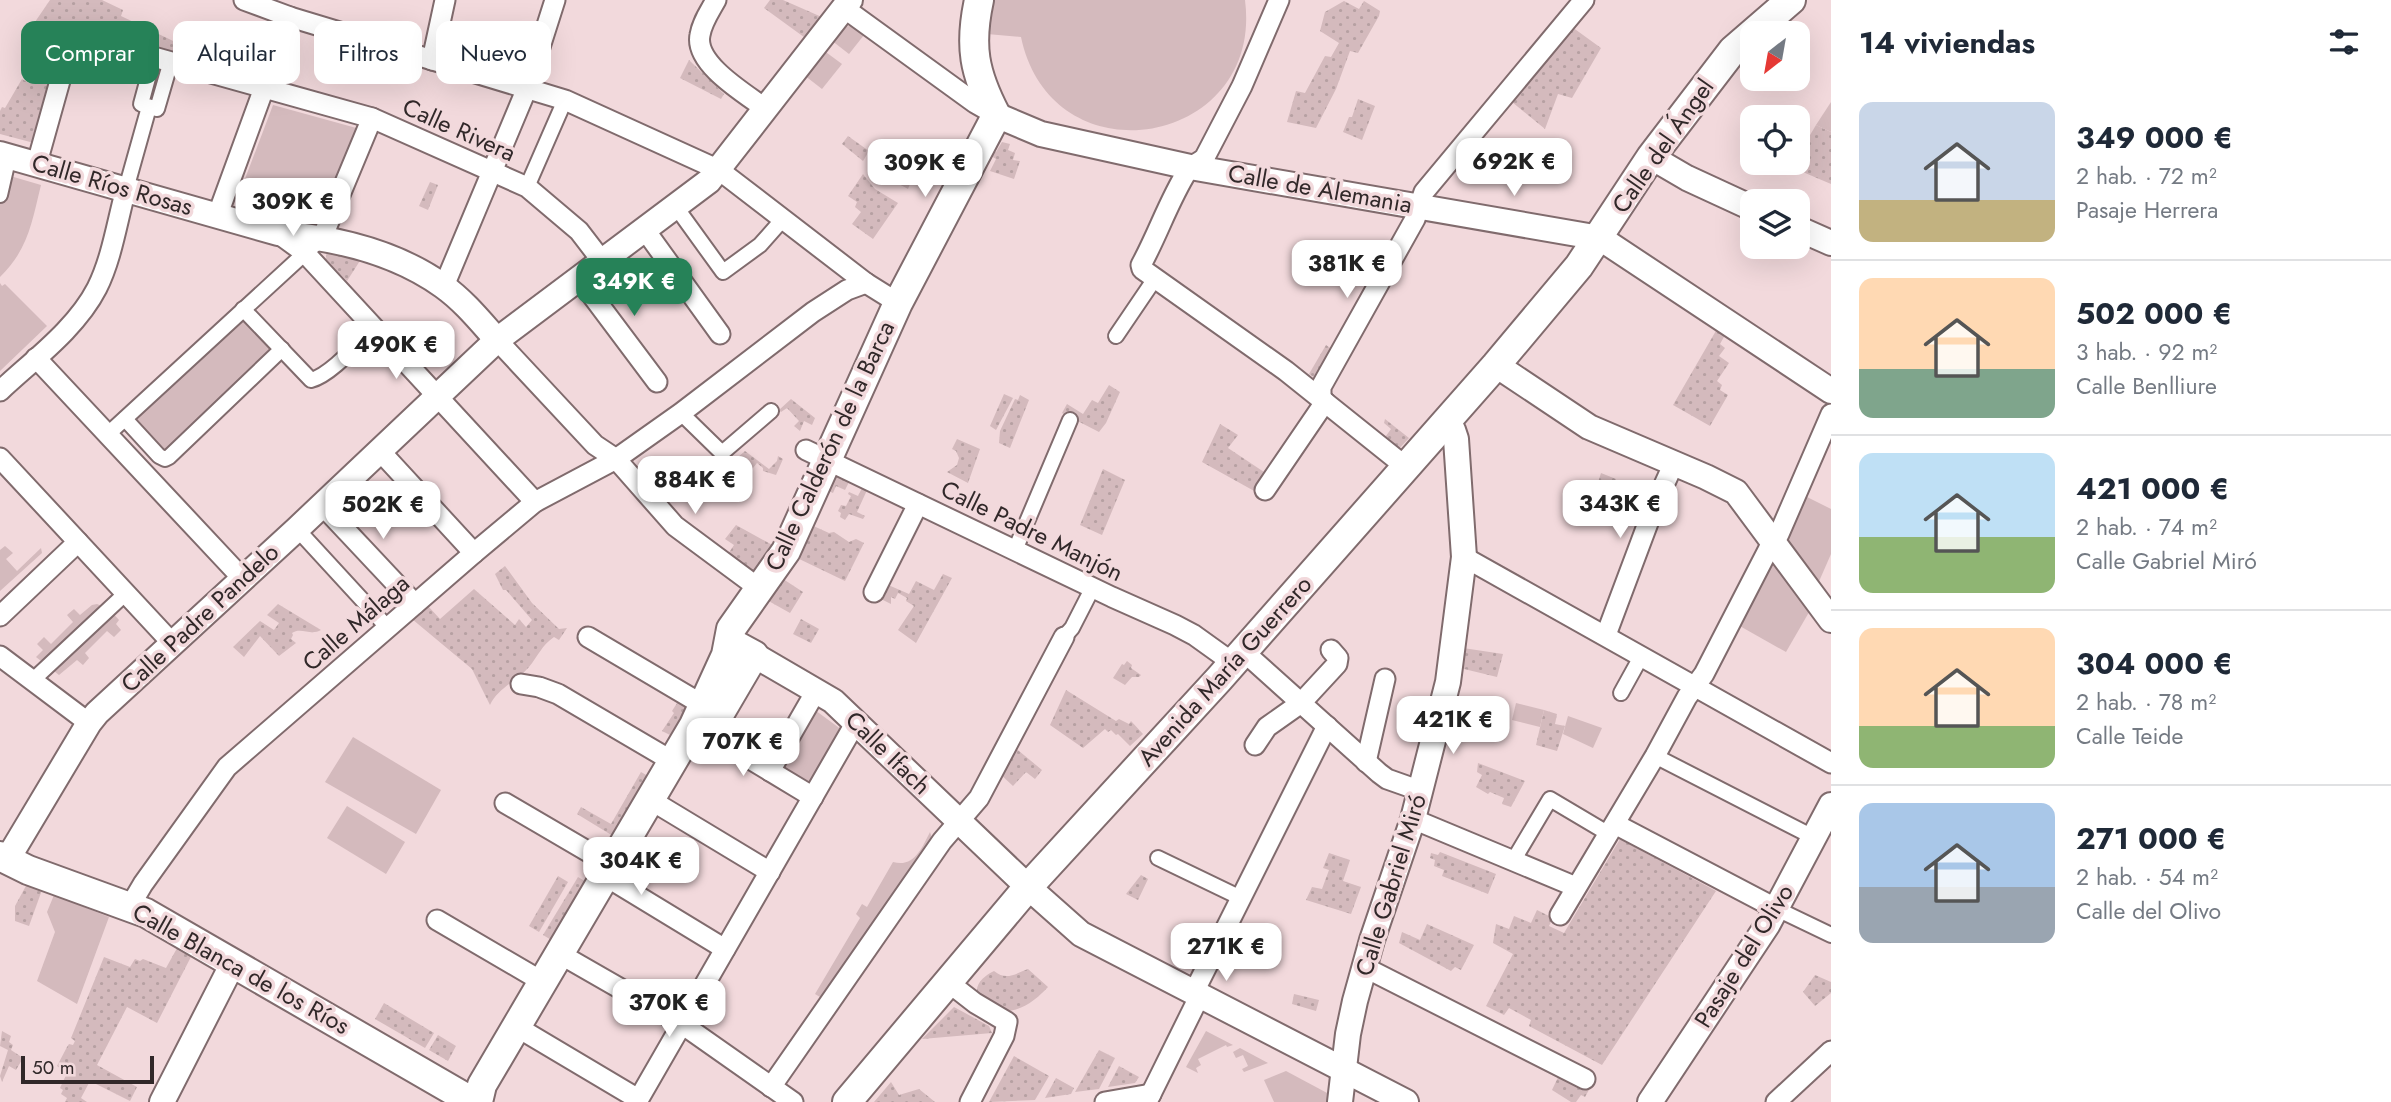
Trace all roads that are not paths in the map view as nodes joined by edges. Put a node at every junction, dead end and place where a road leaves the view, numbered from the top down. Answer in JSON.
{"nodes":[{"id":1,"x":244,"y":0,"type":"edge"},
{"id":2,"x":445,"y":0,"type":"edge"},
{"id":3,"x":555,"y":0,"type":"edge"},
{"id":4,"x":716,"y":0,"type":"edge"},
{"id":5,"x":979,"y":0,"type":"edge"},
{"id":6,"x":1279,"y":0,"type":"edge"},
{"id":7,"x":1584,"y":0,"type":"edge"},
{"id":8,"x":1791,"y":0,"type":"edge"},
{"id":9,"x":847,"y":4,"type":"edge"},
{"id":10,"x":280,"y":9,"type":"edge"},
{"id":11,"x":162,"y":58,"type":"junction"},
{"id":12,"x":432,"y":60,"type":"junction"},
{"id":13,"x":263,"y":87,"type":"junction"},
{"id":14,"x":527,"y":88,"type":"junction"},
{"id":15,"x":565,"y":100,"type":"junction"},
{"id":16,"x":766,"y":109,"type":"junction"},
{"id":17,"x":996,"y":115,"type":"junction"},
{"id":18,"x":372,"y":118,"type":"junction"},
{"id":19,"x":4,"y":155,"type":"edge"},
{"id":20,"x":1651,"y":157,"type":"junction"},
{"id":21,"x":37,"y":163,"type":"junction"},
{"id":22,"x":1190,"y":166,"type":"junction"},
{"id":23,"x":719,"y":170,"type":"junction"},
{"id":24,"x":492,"y":172,"type":"junction"},
{"id":25,"x":527,"y":187,"type":"junction"},
{"id":26,"x":126,"y":189,"type":"junction"},
{"id":27,"x":0,"y":195,"type":"edge"},
{"id":28,"x":1740,"y":202,"type":"edge"},
{"id":29,"x":1420,"y":205,"type":"junction"},
{"id":30,"x":676,"y":207,"type":"junction"},
{"id":31,"x":218,"y":214,"type":"junction"},
{"id":32,"x":783,"y":219,"type":"junction"},
{"id":33,"x":645,"y":230,"type":"junction"},
{"id":34,"x":1810,"y":234,"type":"edge"},
{"id":35,"x":1600,"y":237,"type":"junction"},
{"id":36,"x":1831,"y":243,"type":"edge"},
{"id":37,"x":314,"y":252,"type":"junction"},
{"id":38,"x":602,"y":261,"type":"junction"},
{"id":39,"x":579,"y":278,"type":"junction"},
{"id":40,"x":1154,"y":280,"type":"junction"},
{"id":41,"x":866,"y":283,"type":"junction"},
{"id":42,"x":444,"y":286,"type":"junction"},
{"id":43,"x":898,"y":303,"type":"junction"},
{"id":44,"x":243,"y":309,"type":"junction"},
{"id":45,"x":374,"y":328,"type":"junction"},
{"id":46,"x":720,"y":334,"type":"dead end"},
{"id":47,"x":1116,"y":335,"type":"dead end"},
{"id":48,"x":497,"y":340,"type":"junction"},
{"id":49,"x":282,"y":349,"type":"junction"},
{"id":50,"x":36,"y":358,"type":"junction"},
{"id":51,"x":1496,"y":365,"type":"junction"},
{"id":52,"x":657,"y":382,"type":"dead end"},
{"id":53,"x":0,"y":391,"type":"edge"},
{"id":54,"x":1831,"y":391,"type":"edge"},
{"id":55,"x":437,"y":397,"type":"junction"},
{"id":56,"x":1323,"y":400,"type":"junction"},
{"id":57,"x":771,"y":411,"type":"dead end"},
{"id":58,"x":681,"y":413,"type":"junction"},
{"id":59,"x":1831,"y":414,"type":"edge"},
{"id":60,"x":125,"y":419,"type":"junction"},
{"id":61,"x":1070,"y":420,"type":"dead end"},
{"id":62,"x":1444,"y":424,"type":"junction"},
{"id":63,"x":107,"y":435,"type":"junction"},
{"id":64,"x":380,"y":451,"type":"junction"},
{"id":65,"x":816,"y":456,"type":"junction"},
{"id":66,"x":0,"y":458,"type":"edge"},
{"id":67,"x":616,"y":459,"type":"junction"},
{"id":68,"x":1674,"y":463,"type":"junction"},
{"id":69,"x":1406,"y":467,"type":"junction"},
{"id":70,"x":1265,"y":490,"type":"dead end"},
{"id":71,"x":535,"y":502,"type":"junction"},
{"id":72,"x":918,"y":504,"type":"junction"},
{"id":73,"x":323,"y":505,"type":"junction"},
{"id":74,"x":297,"y":529,"type":"junction"},
{"id":75,"x":78,"y":542,"type":"junction"},
{"id":76,"x":1773,"y":542,"type":"junction"},
{"id":77,"x":1015,"y":550,"type":"junction"},
{"id":78,"x":474,"y":553,"type":"junction"},
{"id":79,"x":1464,"y":557,"type":"junction"},
{"id":80,"x":243,"y":579,"type":"junction"},
{"id":81,"x":1093,"y":587,"type":"junction"},
{"id":82,"x":760,"y":589,"type":"junction"},
{"id":83,"x":126,"y":593,"type":"junction"},
{"id":84,"x":874,"y":593,"type":"dead end"},
{"id":85,"x":415,"y":604,"type":"junction"},
{"id":86,"x":0,"y":616,"type":"edge"},
{"id":87,"x":1831,"y":620,"type":"edge"},
{"id":88,"x":388,"y":628,"type":"junction"},
{"id":89,"x":1606,"y":635,"type":"junction"},
{"id":90,"x":589,"y":636,"type":"dead end"},
{"id":91,"x":1064,"y":637,"type":"joint"},
{"id":92,"x":172,"y":643,"type":"junction"},
{"id":93,"x":742,"y":649,"type":"junction"},
{"id":94,"x":1331,"y":650,"type":"dead end"},
{"id":95,"x":1642,"y":655,"type":"junction"},
{"id":96,"x":0,"y":656,"type":"edge"},
{"id":97,"x":1238,"y":657,"type":"junction"},
{"id":98,"x":1385,"y":679,"type":"dead end"},
{"id":99,"x":33,"y":680,"type":"junction"},
{"id":100,"x":521,"y":684,"type":"dead end"},
{"id":101,"x":1694,"y":685,"type":"junction"},
{"id":102,"x":816,"y":691,"type":"junction"},
{"id":103,"x":1621,"y":692,"type":"dead end"},
{"id":104,"x":1301,"y":702,"type":"junction"},
{"id":105,"x":702,"y":721,"type":"junction"},
{"id":106,"x":89,"y":723,"type":"junction"},
{"id":107,"x":856,"y":723,"type":"junction"},
{"id":108,"x":1327,"y":726,"type":"junction"},
{"id":109,"x":1255,"y":745,"type":"dead end"},
{"id":110,"x":1655,"y":756,"type":"junction"},
{"id":111,"x":672,"y":761,"type":"junction"},
{"id":112,"x":1366,"y":762,"type":"junction"},
{"id":113,"x":1831,"y":763,"type":"edge"},
{"id":114,"x":770,"y":771,"type":"junction"},
{"id":115,"x":1421,"y":791,"type":"junction"},
{"id":116,"x":813,"y":797,"type":"junction"},
{"id":117,"x":505,"y":803,"type":"dead end"},
{"id":118,"x":656,"y":804,"type":"junction"},
{"id":119,"x":1413,"y":819,"type":"junction"},
{"id":120,"x":958,"y":821,"type":"junction"},
{"id":121,"x":1824,"y":825,"type":"edge"},
{"id":122,"x":1612,"y":829,"type":"junction"},
{"id":123,"x":1158,"y":858,"type":"dead end"},
{"id":124,"x":1513,"y":861,"type":"junction"},
{"id":125,"x":2,"y":864,"type":"edge"},
{"id":126,"x":770,"y":872,"type":"junction"},
{"id":127,"x":612,"y":875,"type":"junction"},
{"id":128,"x":1028,"y":887,"type":"junction"},
{"id":129,"x":1576,"y":887,"type":"junction"},
{"id":130,"x":1241,"y":898,"type":"junction"},
{"id":131,"x":130,"y":906,"type":"junction"},
{"id":132,"x":1777,"y":908,"type":"junction"},
{"id":133,"x":1560,"y":915,"type":"dead end"},
{"id":134,"x":438,"y":920,"type":"dead end"},
{"id":135,"x":1831,"y":935,"type":"edge"},
{"id":136,"x":725,"y":949,"type":"junction"},
{"id":137,"x":567,"y":958,"type":"junction"},
{"id":138,"x":233,"y":963,"type":"junction"},
{"id":139,"x":1364,"y":967,"type":"junction"},
{"id":140,"x":543,"y":982,"type":"junction"},
{"id":141,"x":948,"y":982,"type":"junction"},
{"id":142,"x":1197,"y":993,"type":"junction"},
{"id":143,"x":682,"y":1024,"type":"junction"},
{"id":144,"x":524,"y":1032,"type":"junction"},
{"id":145,"x":1831,"y":1051,"type":"edge"},
{"id":146,"x":1343,"y":1069,"type":"junction"},
{"id":147,"x":1586,"y":1079,"type":"dead end"},
{"id":148,"x":771,"y":1087,"type":"junction"},
{"id":149,"x":1149,"y":1098,"type":"edge"},
{"id":150,"x":637,"y":1100,"type":"edge"},
{"id":151,"x":163,"y":1102,"type":"edge"},
{"id":152,"x":473,"y":1102,"type":"edge"},
{"id":153,"x":478,"y":1102,"type":"edge"},
{"id":154,"x":487,"y":1102,"type":"edge"},
{"id":155,"x":793,"y":1102,"type":"edge"},
{"id":156,"x":847,"y":1102,"type":"edge"},
{"id":157,"x":970,"y":1102,"type":"edge"},
{"id":158,"x":1105,"y":1102,"type":"edge"},
{"id":159,"x":1340,"y":1102,"type":"edge"},
{"id":160,"x":1406,"y":1102,"type":"edge"},
{"id":161,"x":1650,"y":1102,"type":"edge"},
{"id":162,"x":1776,"y":1102,"type":"edge"}],
"edges":[{"from":1,"to":10,"type":"street"},
{"from":2,"to":12,"type":"street"},
{"from":3,"to":14,"type":"street"},
{"from":4,"to":16,"type":"street"},
{"from":5,"to":17,"type":"main road"},
{"from":6,"to":22,"type":"street"},
{"from":7,"to":29,"type":"street"},
{"from":8,"to":20,"type":"main road","name":"Calle del Ángel"},
{"from":9,"to":16,"type":"street","name":"Calle Padre Pandelo"},
{"from":9,"to":17,"type":"street","name":"Calle de Alemania"},
{"from":10,"to":12,"type":"street"},
{"from":10,"to":13,"type":"street"},
{"from":11,"to":13,"type":"street","name":"Calle Rivera"},
{"from":11,"to":21,"type":"street","name":"Calle Rivera"},
{"from":11,"to":26,"type":"street"},
{"from":12,"to":14,"type":"street"},
{"from":13,"to":18,"type":"street","name":"Calle Rivera"},
{"from":13,"to":31,"type":"street"},
{"from":14,"to":15,"type":"street"},
{"from":14,"to":24,"type":"street"},
{"from":15,"to":23,"type":"street"},
{"from":15,"to":25,"type":"street"},
{"from":16,"to":23,"type":"street","name":"Calle Padre Pandelo"},
{"from":17,"to":22,"type":"street","name":"Calle de Alemania"},
{"from":17,"to":43,"type":"main road","name":"Calle Calderón de la Barca"},
{"from":18,"to":24,"type":"street","name":"Calle Rivera"},
{"from":18,"to":37,"type":"street"},
{"from":19,"to":21,"type":"street","name":"Calle Ríos Rosas"},
{"from":19,"to":27,"type":"street"},
{"from":20,"to":28,"type":"street"},
{"from":20,"to":35,"type":"main road","name":"Calle del Ángel"},
{"from":21,"to":26,"type":"street","name":"Calle Ríos Rosas"},
{"from":22,"to":29,"type":"street","name":"Calle de Alemania"},
{"from":22,"to":40,"type":"street"},
{"from":23,"to":30,"type":"street","name":"Calle Padre Pandelo"},
{"from":23,"to":32,"type":"street"},
{"from":24,"to":25,"type":"street","name":"Calle Rivera"},
{"from":24,"to":42,"type":"street"},
{"from":25,"to":38,"type":"street","name":"Calle Rivera"},
{"from":26,"to":31,"type":"street","name":"Calle Ríos Rosas"},
{"from":26,"to":50,"type":"street"},
{"from":29,"to":35,"type":"street","name":"Calle de Alemania"},
{"from":29,"to":56,"type":"street"},
{"from":30,"to":32,"type":"street"},
{"from":30,"to":33,"type":"street","name":"Calle Padre Pandelo"},
{"from":31,"to":37,"type":"street","name":"Calle Ríos Rosas"},
{"from":32,"to":41,"type":"street"},
{"from":33,"to":38,"type":"street","name":"Calle Padre Pandelo"},
{"from":33,"to":46,"type":"street"},
{"from":34,"to":36,"type":"street"},
{"from":35,"to":51,"type":"main road","name":"Avenida María Guerrero"},
{"from":35,"to":54,"type":"street","name":"Calle de Alemania"},
{"from":37,"to":42,"type":"street","name":"Calle Ríos Rosas"},
{"from":37,"to":44,"type":"street"},
{"from":37,"to":45,"type":"street"},
{"from":38,"to":39,"type":"street","name":"Calle Padre Pandelo"},
{"from":39,"to":48,"type":"street","name":"Calle Padre Pandelo"},
{"from":39,"to":52,"type":"street"},
{"from":40,"to":47,"type":"street"},
{"from":40,"to":56,"type":"street"},
{"from":41,"to":43,"type":"street"},
{"from":41,"to":58,"type":"street","name":"Calle Málaga"},
{"from":42,"to":48,"type":"street","name":"Calle Ríos Rosas"},
{"from":43,"to":65,"type":"main road","name":"Calle Calderón de la Barca"},
{"from":44,"to":49,"type":"street"},
{"from":44,"to":60,"type":"street"},
{"from":45,"to":49,"type":"street"},
{"from":45,"to":55,"type":"street"},
{"from":48,"to":55,"type":"street","name":"Calle Padre Pandelo"},
{"from":48,"to":67,"type":"street","name":"Calle Ríos Rosas"},
{"from":49,"to":60,"type":"street"},
{"from":50,"to":53,"type":"street"},
{"from":50,"to":63,"type":"street"},
{"from":51,"to":62,"type":"main road","name":"Avenida María Guerrero"},
{"from":51,"to":68,"type":"street"},
{"from":55,"to":64,"type":"street","name":"Calle Padre Pandelo"},
{"from":55,"to":71,"type":"street"},
{"from":56,"to":69,"type":"street"},
{"from":56,"to":70,"type":"street"},
{"from":57,"to":58,"type":"street"},
{"from":58,"to":67,"type":"street","name":"Calle Málaga"},
{"from":59,"to":76,"type":"street"},
{"from":60,"to":63,"type":"street"},
{"from":61,"to":77,"type":"street"},
{"from":62,"to":69,"type":"main road","name":"Avenida María Guerrero"},
{"from":62,"to":79,"type":"street","name":"Calle Gabriel Miró"},
{"from":63,"to":80,"type":"street"},
{"from":64,"to":73,"type":"street","name":"Calle Padre Pandelo"},
{"from":64,"to":78,"type":"street"},
{"from":65,"to":72,"type":"street","name":"Calle Padre Manjón"},
{"from":65,"to":82,"type":"main road","name":"Calle Calderón de la Barca"},
{"from":66,"to":75,"type":"street"},
{"from":67,"to":71,"type":"street","name":"Calle Málaga"},
{"from":67,"to":82,"type":"street","name":"Calle Ríos Rosas"},
{"from":68,"to":76,"type":"street"},
{"from":68,"to":89,"type":"street"},
{"from":69,"to":97,"type":"main road","name":"Avenida María Guerrero"},
{"from":71,"to":78,"type":"street","name":"Calle Málaga"},
{"from":72,"to":77,"type":"street","name":"Calle Padre Manjón"},
{"from":72,"to":84,"type":"street"},
{"from":73,"to":74,"type":"street","name":"Calle Padre Pandelo"},
{"from":73,"to":85,"type":"street"},
{"from":74,"to":80,"type":"street","name":"Calle Padre Pandelo"},
{"from":74,"to":88,"type":"street"},
{"from":75,"to":83,"type":"street"},
{"from":75,"to":86,"type":"street"},
{"from":76,"to":87,"type":"street"},
{"from":76,"to":101,"type":"street"},
{"from":77,"to":81,"type":"street","name":"Calle Padre Manjón"},
{"from":78,"to":85,"type":"street","name":"Calle Málaga"},
{"from":79,"to":89,"type":"street"},
{"from":79,"to":115,"type":"street","name":"Calle Gabriel Miró"},
{"from":80,"to":92,"type":"street","name":"Calle Padre Pandelo"},
{"from":81,"to":91,"type":"street"},
{"from":81,"to":97,"type":"street","name":"Calle Padre Manjón"},
{"from":82,"to":93,"type":"main road","name":"Calle Calderón de la Barca"},
{"from":83,"to":92,"type":"street"},
{"from":83,"to":99,"type":"street"},
{"from":85,"to":88,"type":"street","name":"Calle Málaga"},
{"from":88,"to":131,"type":"street","name":"Calle Málaga"},
{"from":89,"to":95,"type":"street"},
{"from":90,"to":105,"type":"street"},
{"from":91,"to":120,"type":"street"},
{"from":92,"to":106,"type":"street","name":"Calle Padre Pandelo"},
{"from":93,"to":102,"type":"street","name":"Calle Ifach"},
{"from":93,"to":105,"type":"main road","name":"Calle Calderón de la Barca"},
{"from":94,"to":104,"type":"street"},
{"from":95,"to":101,"type":"street"},
{"from":95,"to":103,"type":"street"},
{"from":96,"to":99,"type":"street"},
{"from":97,"to":104,"type":"street","name":"Calle Padre Manjón"},
{"from":97,"to":128,"type":"main road","name":"Avenida María Guerrero"},
{"from":98,"to":112,"type":"street"},
{"from":99,"to":106,"type":"street"},
{"from":100,"to":111,"type":"street"},
{"from":101,"to":110,"type":"street"},
{"from":101,"to":113,"type":"street"},
{"from":102,"to":107,"type":"street","name":"Calle Ifach"},
{"from":102,"to":114,"type":"street"},
{"from":104,"to":108,"type":"street","name":"Calle Padre Manjón"},
{"from":104,"to":109,"type":"street"},
{"from":105,"to":111,"type":"main road","name":"Calle Calderón de la Barca"},
{"from":105,"to":114,"type":"street"},
{"from":105,"to":118,"type":"main road","name":"Calle Calderón de la Barca"},
{"from":106,"to":125,"type":"street","name":"Calle Padre Pandelo"},
{"from":107,"to":116,"type":"street"},
{"from":107,"to":120,"type":"street","name":"Calle Ifach"},
{"from":108,"to":112,"type":"street","name":"Calle Padre Manjón"},
{"from":108,"to":130,"type":"street"},
{"from":110,"to":121,"type":"street"},
{"from":110,"to":122,"type":"street"},
{"from":111,"to":118,"type":"main road","name":"Calle Calderón de la Barca"},
{"from":112,"to":115,"type":"street","name":"Calle Padre Manjón"},
{"from":114,"to":116,"type":"street"},
{"from":115,"to":119,"type":"street","name":"Calle Gabriel Miró"},
{"from":116,"to":126,"type":"street"},
{"from":117,"to":127,"type":"street"},
{"from":118,"to":126,"type":"street"},
{"from":118,"to":127,"type":"main road","name":"Calle Calderón de la Barca"},
{"from":119,"to":124,"type":"street"},
{"from":119,"to":139,"type":"street","name":"Calle Gabriel Miró"},
{"from":120,"to":128,"type":"street","name":"Calle Ifach"},
{"from":120,"to":148,"type":"street"},
{"from":121,"to":132,"type":"street","name":"Pasaje del Olivo"},
{"from":122,"to":124,"type":"street"},
{"from":122,"to":129,"type":"street"},
{"from":122,"to":132,"type":"street"},
{"from":123,"to":130,"type":"street"},
{"from":124,"to":129,"type":"street"},
{"from":125,"to":131,"type":"main road","name":"Calle Blanca de los Ríos"},
{"from":126,"to":136,"type":"street"},
{"from":127,"to":136,"type":"street"},
{"from":127,"to":137,"type":"main road","name":"Calle Calderón de la Barca"},
{"from":128,"to":141,"type":"main road","name":"Avenida María Guerrero"},
{"from":128,"to":142,"type":"street","name":"Calle Ifach"},
{"from":129,"to":133,"type":"street"},
{"from":130,"to":142,"type":"street"},
{"from":131,"to":138,"type":"main road","name":"Calle Blanca de los Ríos"},
{"from":132,"to":135,"type":"street"},
{"from":132,"to":161,"type":"street","name":"Pasaje del Olivo"},
{"from":134,"to":140,"type":"street"},
{"from":136,"to":143,"type":"street"},
{"from":137,"to":140,"type":"main road","name":"Calle Calderón de la Barca"},
{"from":137,"to":143,"type":"street"},
{"from":137,"to":144,"type":"main road","name":"Calle Calderón de la Barca"},
{"from":138,"to":151,"type":"street"},
{"from":138,"to":152,"type":"main road","name":"Calle Blanca de los Ríos"},
{"from":139,"to":146,"type":"street","name":"Calle Gabriel Miró"},
{"from":139,"to":147,"type":"street"},
{"from":140,"to":144,"type":"main road","name":"Calle Calderón de la Barca"},
{"from":141,"to":156,"type":"main road","name":"Avenida María Guerrero"},
{"from":141,"to":157,"type":"street"},
{"from":142,"to":146,"type":"street","name":"Calle Ifach"},
{"from":142,"to":149,"type":"street"},
{"from":143,"to":148,"type":"street"},
{"from":143,"to":150,"type":"street"},
{"from":144,"to":150,"type":"street"},
{"from":144,"to":153,"type":"main road","name":"Calle Calderón de la Barca"},
{"from":144,"to":154,"type":"main road","name":"Calle Calderón de la Barca"},
{"from":145,"to":162,"type":"street"},
{"from":146,"to":159,"type":"street","name":"Calle Gabriel Miró"},
{"from":146,"to":160,"type":"street","name":"Calle Ifach"},
{"from":148,"to":155,"type":"street"},
{"from":149,"to":158,"type":"street"}]}
